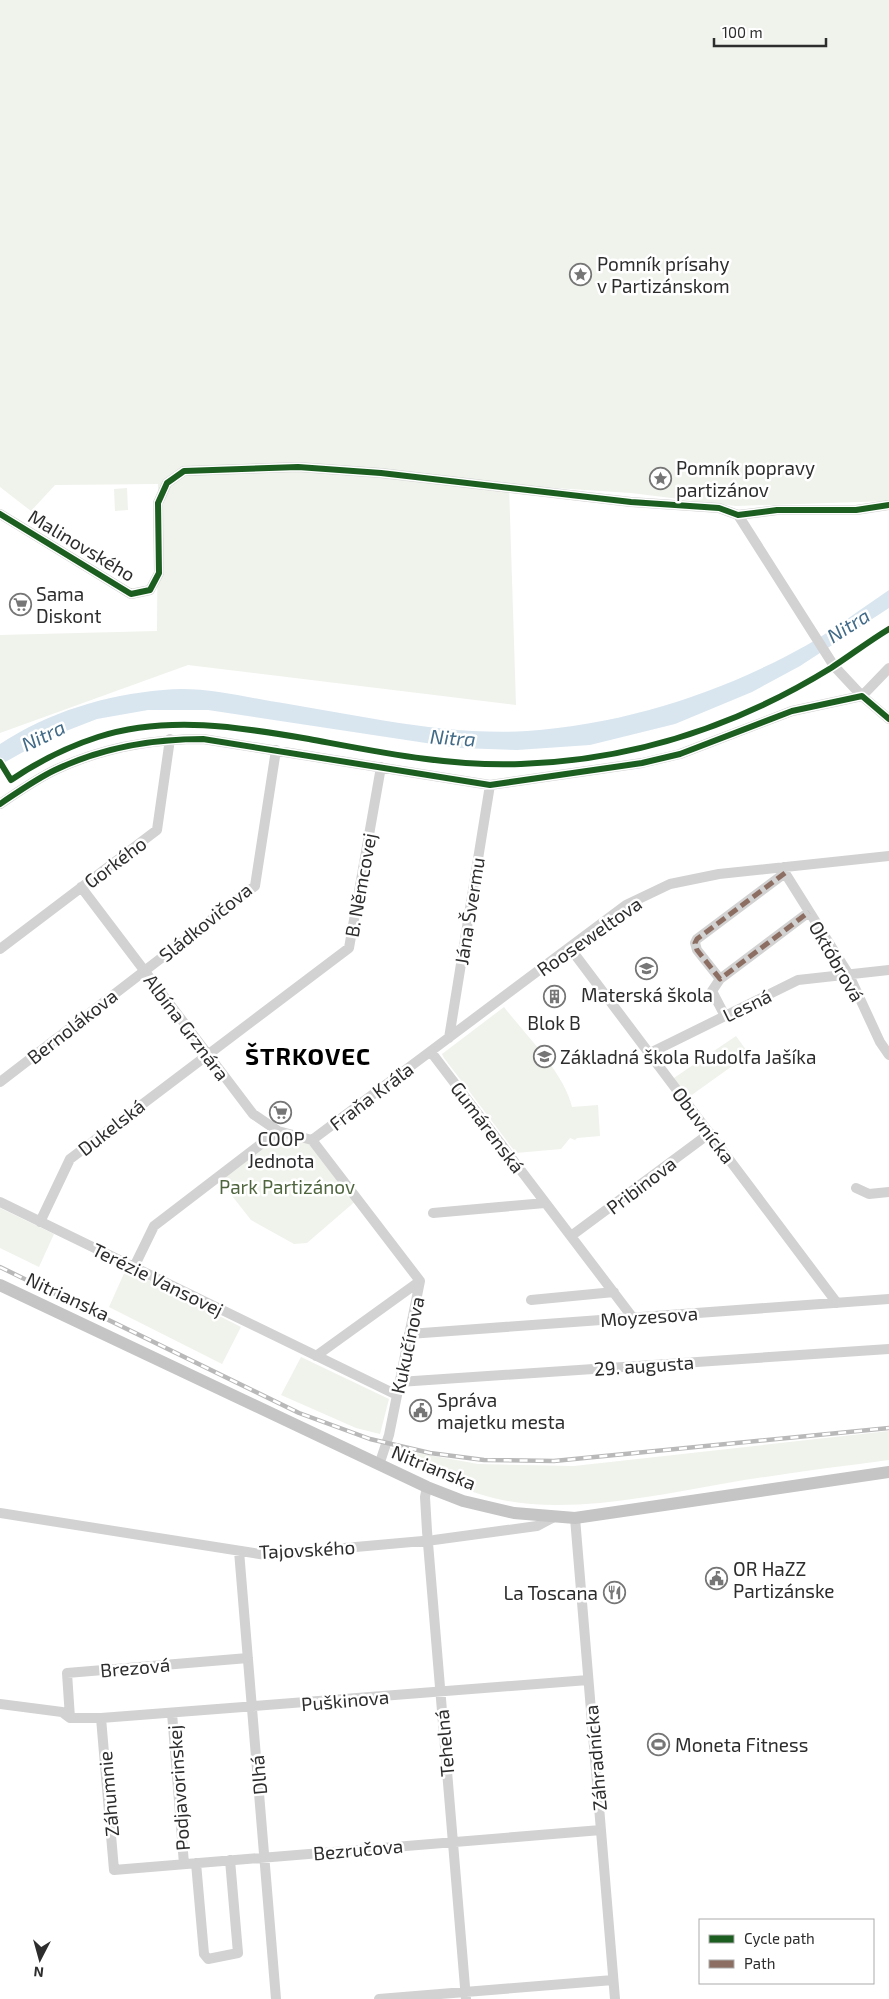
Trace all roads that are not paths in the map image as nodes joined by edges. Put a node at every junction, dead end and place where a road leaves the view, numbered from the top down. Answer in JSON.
{"nodes":[{"id":1,"x":889,"y":505,"type":"edge"},
{"id":2,"x":0,"y":514,"type":"edge"},
{"id":3,"x":738,"y":515,"type":"junction"},
{"id":4,"x":889,"y":668,"type":"edge"},
{"id":5,"x":862,"y":696,"type":"junction"},
{"id":6,"x":889,"y":718,"type":"edge"},
{"id":7,"x":170,"y":739,"type":"junction"},
{"id":8,"x":276,"y":750,"type":"junction"},
{"id":9,"x":381,"y":767,"type":"junction"},
{"id":10,"x":490,"y":784,"type":"junction"},
{"id":11,"x":0,"y":804,"type":"edge"},
{"id":12,"x":889,"y":856,"type":"edge"},
{"id":13,"x":784,"y":870,"type":"junction"},
{"id":14,"x":81,"y":887,"type":"junction"},
{"id":15,"x":809,"y":912,"type":"junction"},
{"id":16,"x":570,"y":948,"type":"junction"},
{"id":17,"x":0,"y":949,"type":"edge"},
{"id":18,"x":144,"y":970,"type":"junction"},
{"id":19,"x":889,"y":970,"type":"edge"},
{"id":20,"x":849,"y":975,"type":"junction"},
{"id":21,"x":720,"y":979,"type":"junction"},
{"id":22,"x":725,"y":1016,"type":"junction"},
{"id":23,"x":449,"y":1038,"type":"junction"},
{"id":24,"x":431,"y":1052,"type":"junction"},
{"id":25,"x":650,"y":1053,"type":"junction"},
{"id":26,"x":207,"y":1054,"type":"junction"},
{"id":27,"x":889,"y":1055,"type":"edge"},
{"id":28,"x":0,"y":1082,"type":"edge"},
{"id":29,"x":278,"y":1131,"type":"junction"},
{"id":30,"x":710,"y":1133,"type":"junction"},
{"id":31,"x":312,"y":1140,"type":"junction"},
{"id":32,"x":856,"y":1188,"type":"dead end"},
{"id":33,"x":889,"y":1192,"type":"edge"},
{"id":34,"x":0,"y":1202,"type":"edge"},
{"id":35,"x":545,"y":1203,"type":"junction"},
{"id":36,"x":433,"y":1213,"type":"dead end"},
{"id":37,"x":40,"y":1222,"type":"junction"},
{"id":38,"x":571,"y":1236,"type":"junction"},
{"id":39,"x":134,"y":1267,"type":"junction"},
{"id":40,"x":420,"y":1281,"type":"junction"},
{"id":41,"x":0,"y":1285,"type":"edge"},
{"id":42,"x":614,"y":1292,"type":"junction"},
{"id":43,"x":889,"y":1299,"type":"edge"},
{"id":44,"x":532,"y":1300,"type":"dead end"},
{"id":45,"x":837,"y":1303,"type":"junction"},
{"id":46,"x":633,"y":1318,"type":"junction"},
{"id":47,"x":410,"y":1334,"type":"junction"},
{"id":48,"x":889,"y":1349,"type":"edge"},
{"id":49,"x":316,"y":1356,"type":"junction"},
{"id":50,"x":400,"y":1382,"type":"junction"},
{"id":51,"x":397,"y":1395,"type":"junction"},
{"id":52,"x":379,"y":1465,"type":"junction"},
{"id":53,"x":889,"y":1472,"type":"edge"},
{"id":54,"x":427,"y":1487,"type":"junction"},
{"id":55,"x":0,"y":1514,"type":"edge"},
{"id":56,"x":554,"y":1517,"type":"junction"},
{"id":57,"x":575,"y":1518,"type":"junction"},
{"id":58,"x":428,"y":1541,"type":"junction"},
{"id":59,"x":239,"y":1551,"type":"junction"},
{"id":60,"x":248,"y":1658,"type":"junction"},
{"id":61,"x":588,"y":1680,"type":"junction"},
{"id":62,"x":440,"y":1692,"type":"junction"},
{"id":63,"x":0,"y":1704,"type":"edge"},
{"id":64,"x":252,"y":1707,"type":"junction"},
{"id":65,"x":172,"y":1713,"type":"junction"},
{"id":66,"x":70,"y":1718,"type":"junction"},
{"id":67,"x":101,"y":1718,"type":"junction"},
{"id":68,"x":601,"y":1830,"type":"junction"},
{"id":69,"x":452,"y":1842,"type":"junction"},
{"id":70,"x":264,"y":1857,"type":"junction"},
{"id":71,"x":230,"y":1860,"type":"junction"},
{"id":72,"x":196,"y":1863,"type":"junction"},
{"id":73,"x":184,"y":1864,"type":"junction"},
{"id":74,"x":114,"y":1870,"type":"joint"},
{"id":75,"x":613,"y":1980,"type":"junction"},
{"id":76,"x":465,"y":1995,"type":"edge"},
{"id":77,"x":276,"y":1999,"type":"edge"},
{"id":78,"x":379,"y":1999,"type":"edge"},
{"id":79,"x":615,"y":1999,"type":"edge"}],
"edges":[{"from":1,"to":3,"type":"street"},
{"from":2,"to":3,"type":"street","name":"Malinovského"},
{"from":3,"to":5,"type":"street"},
{"from":4,"to":5,"type":"street"},
{"from":5,"to":6,"type":"street"},
{"from":5,"to":10,"type":"street"},
{"from":7,"to":8,"type":"street"},
{"from":7,"to":11,"type":"street"},
{"from":7,"to":14,"type":"street","name":"Gorkého"},
{"from":8,"to":9,"type":"street"},
{"from":8,"to":18,"type":"street","name":"Sládkovičova"},
{"from":9,"to":10,"type":"street"},
{"from":9,"to":26,"type":"street","name":"B. Němcovej"},
{"from":10,"to":23,"type":"street","name":"Jána Švermu"},
{"from":12,"to":13,"type":"street","name":"Rooseweltova"},
{"from":13,"to":15,"type":"street","name":"Októbrová"},
{"from":13,"to":16,"type":"street","name":"Rooseweltova"},
{"from":13,"to":21,"type":"street"},
{"from":14,"to":17,"type":"street","name":"Gorkého"},
{"from":14,"to":18,"type":"street","name":"Albína Grznára"},
{"from":15,"to":20,"type":"street","name":"Októbrová"},
{"from":15,"to":21,"type":"street"},
{"from":16,"to":23,"type":"street","name":"Rooseweltova"},
{"from":16,"to":25,"type":"street","name":"Obuvnícka"},
{"from":18,"to":26,"type":"street","name":"Albína Grznára"},
{"from":18,"to":28,"type":"street","name":"Bernolákova"},
{"from":19,"to":20,"type":"street","name":"Lesná"},
{"from":20,"to":22,"type":"street","name":"Lesná"},
{"from":20,"to":27,"type":"street","name":"Októbrová"},
{"from":21,"to":22,"type":"street"},
{"from":22,"to":25,"type":"street","name":"Lesná"},
{"from":23,"to":24,"type":"street","name":"Rooseweltova"},
{"from":24,"to":31,"type":"street","name":"Fraňa Kráľa"},
{"from":24,"to":35,"type":"street","name":"Gumárenská"},
{"from":25,"to":30,"type":"street","name":"Obuvnícka"},
{"from":26,"to":29,"type":"street","name":"Albína Grznára"},
{"from":26,"to":37,"type":"street","name":"Dukelská"},
{"from":29,"to":31,"type":"street","name":"Albína Grznára"},
{"from":29,"to":39,"type":"street"},
{"from":30,"to":38,"type":"street","name":"Pribinova"},
{"from":30,"to":45,"type":"street","name":"Obuvnícka"},
{"from":31,"to":40,"type":"street","name":"Kukučínova"},
{"from":32,"to":33,"type":"street"},
{"from":34,"to":37,"type":"street","name":"Terézie Vansovej"},
{"from":35,"to":36,"type":"street"},
{"from":35,"to":38,"type":"street","name":"Gumárenská"},
{"from":37,"to":39,"type":"street","name":"Terézie Vansovej"},
{"from":38,"to":42,"type":"street","name":"Gumárenská"},
{"from":39,"to":49,"type":"street","name":"Terézie Vansovej"},
{"from":40,"to":47,"type":"street","name":"Kukučínova"},
{"from":40,"to":49,"type":"street"},
{"from":41,"to":52,"type":"main road","name":"Nitrianska"},
{"from":42,"to":44,"type":"street"},
{"from":42,"to":46,"type":"street","name":"Gumárenská"},
{"from":43,"to":45,"type":"street","name":"Moyzesova"},
{"from":45,"to":46,"type":"street","name":"Moyzesova"},
{"from":46,"to":47,"type":"street","name":"Moyzesova"},
{"from":47,"to":50,"type":"street","name":"Kukučínova"},
{"from":48,"to":50,"type":"street","name":"29. augusta"},
{"from":49,"to":51,"type":"street","name":"Terézie Vansovej"},
{"from":50,"to":51,"type":"street","name":"Kukučínova"},
{"from":51,"to":52,"type":"street","name":"Kukučínova"},
{"from":52,"to":54,"type":"main road","name":"Nitrianska"},
{"from":53,"to":57,"type":"main road","name":"Nitrianska"},
{"from":54,"to":56,"type":"main road","name":"Nitrianska"},
{"from":54,"to":58,"type":"street","name":"Tehelná"},
{"from":55,"to":59,"type":"street","name":"Tajovského"},
{"from":56,"to":57,"type":"main road","name":"Nitrianska"},
{"from":56,"to":58,"type":"street","name":"Tajovského"},
{"from":57,"to":61,"type":"street","name":"Záhradnícka"},
{"from":58,"to":59,"type":"street","name":"Tajovského"},
{"from":58,"to":62,"type":"street","name":"Tehelná"},
{"from":59,"to":60,"type":"street","name":"Dlhá"},
{"from":60,"to":64,"type":"street","name":"Dlhá"},
{"from":60,"to":66,"type":"street","name":"Brezová"},
{"from":61,"to":62,"type":"street","name":"Puškinova"},
{"from":61,"to":68,"type":"street","name":"Záhradnícka"},
{"from":62,"to":64,"type":"street","name":"Puškinova"},
{"from":62,"to":69,"type":"street","name":"Tehelná"},
{"from":63,"to":66,"type":"street","name":"Puškinova"},
{"from":64,"to":65,"type":"street","name":"Puškinova"},
{"from":64,"to":70,"type":"street","name":"Dlhá"},
{"from":65,"to":67,"type":"street","name":"Puškinova"},
{"from":65,"to":73,"type":"street","name":"Podjavorinskej"},
{"from":66,"to":67,"type":"street","name":"Puškinova"},
{"from":67,"to":74,"type":"street","name":"Záhumnie"},
{"from":68,"to":69,"type":"street","name":"Bezručova"},
{"from":68,"to":75,"type":"street","name":"Záhradnícka"},
{"from":69,"to":70,"type":"street","name":"Bezručova"},
{"from":69,"to":76,"type":"street","name":"Tehelná"},
{"from":70,"to":71,"type":"street","name":"Bezručova"},
{"from":70,"to":77,"type":"street","name":"Dlhá"},
{"from":71,"to":72,"type":"street","name":"Bezručova"},
{"from":71,"to":72,"type":"street"},
{"from":72,"to":73,"type":"street","name":"Bezručova"},
{"from":73,"to":74,"type":"street","name":"Bezručova"},
{"from":75,"to":76,"type":"street"},
{"from":75,"to":79,"type":"street","name":"Záhradnícka"},
{"from":76,"to":78,"type":"street"}]}
